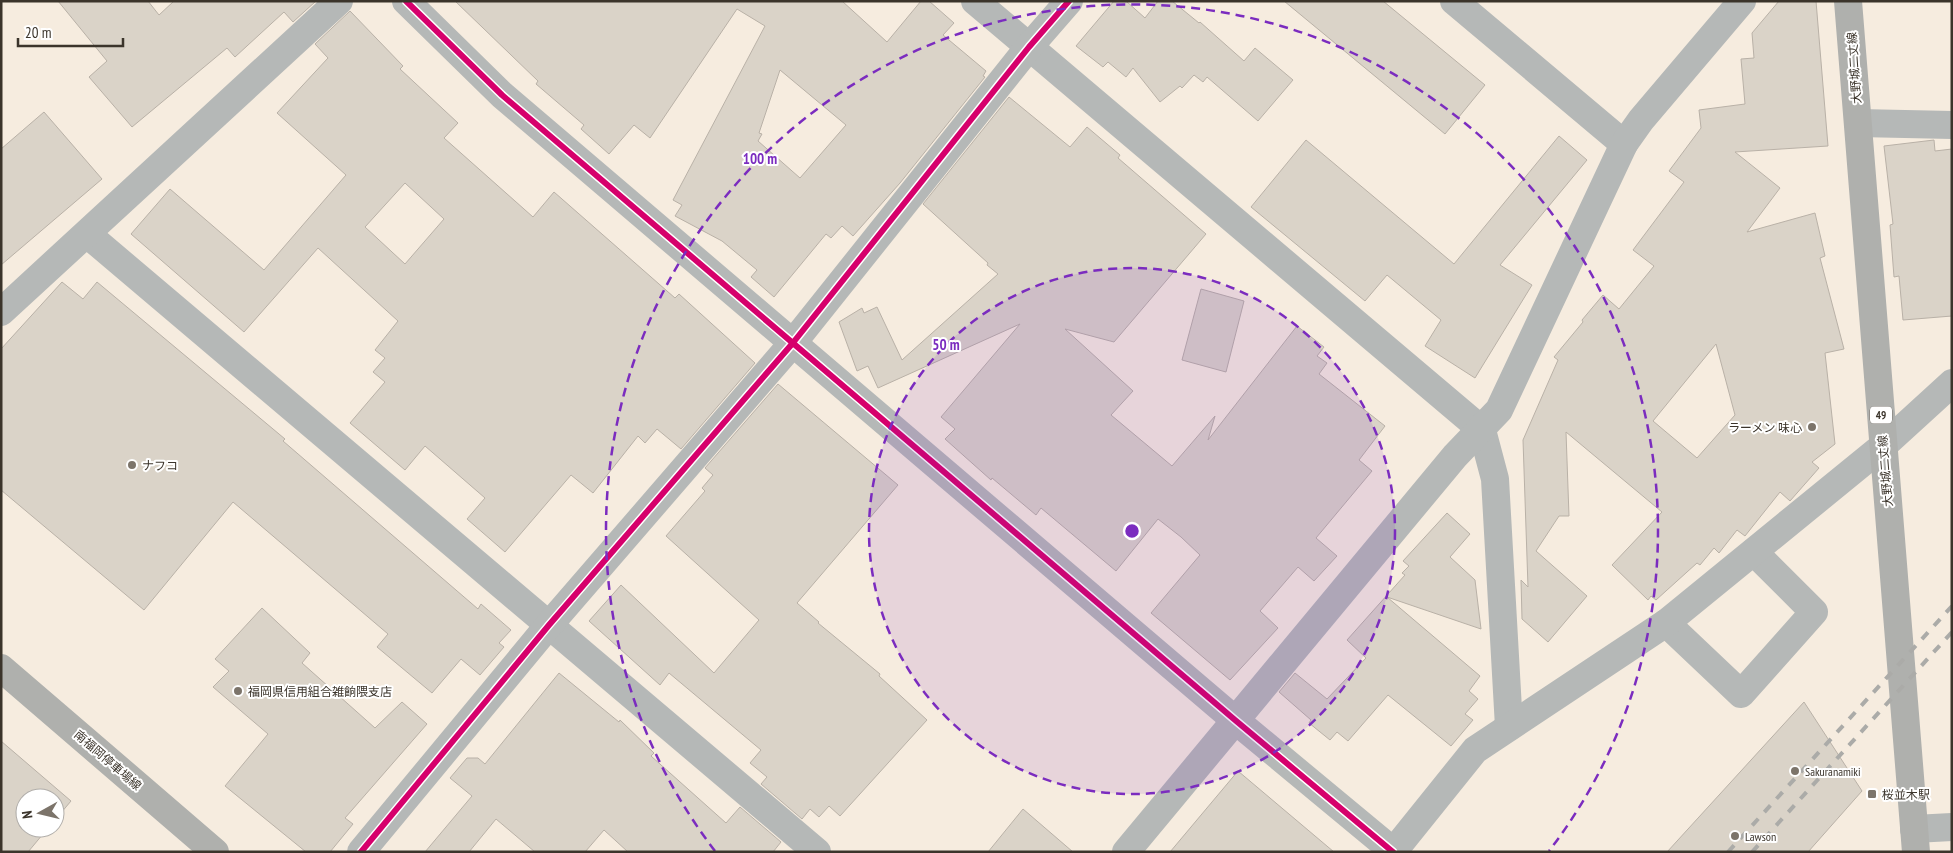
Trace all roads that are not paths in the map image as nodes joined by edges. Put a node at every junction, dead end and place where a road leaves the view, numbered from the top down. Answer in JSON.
{"nodes":[{"id":1,"x":340,"y":1,"type":"edge"},
{"id":2,"x":406,"y":1,"type":"edge"},
{"id":3,"x":975,"y":1,"type":"edge"},
{"id":4,"x":1069,"y":1,"type":"edge"},
{"id":5,"x":1454,"y":1,"type":"edge"},
{"id":6,"x":1742,"y":1,"type":"edge"},
{"id":7,"x":1848,"y":1,"type":"edge"},
{"id":8,"x":1029,"y":47,"type":"junction"},
{"id":9,"x":1858,"y":123,"type":"junction"},
{"id":10,"x":1952,"y":125,"type":"edge"},
{"id":11,"x":1624,"y":144,"type":"junction"},
{"id":12,"x":87,"y":234,"type":"junction"},
{"id":13,"x":1,"y":312,"type":"edge"},
{"id":14,"x":792,"y":344,"type":"junction"},
{"id":15,"x":1952,"y":383,"type":"edge"},
{"id":16,"x":1482,"y":430,"type":"junction"},
{"id":17,"x":1883,"y":446,"type":"junction"},
{"id":18,"x":1754,"y":552,"type":"junction"},
{"id":19,"x":1666,"y":623,"type":"junction"},
{"id":20,"x":549,"y":625,"type":"junction"},
{"id":21,"x":1,"y":668,"type":"edge"},
{"id":22,"x":1235,"y":720,"type":"junction"},
{"id":23,"x":1509,"y":727,"type":"junction"},
{"id":24,"x":1952,"y":827,"type":"edge"},
{"id":25,"x":1915,"y":840,"type":"edge"},
{"id":26,"x":215,"y":852,"type":"edge"},
{"id":27,"x":361,"y":852,"type":"edge"},
{"id":28,"x":817,"y":852,"type":"edge"},
{"id":29,"x":1126,"y":852,"type":"edge"},
{"id":30,"x":1393,"y":852,"type":"edge"}],
"edges":[{"from":1,"to":12,"type":"street"},
{"from":2,"to":14,"type":"street"},
{"from":3,"to":8,"type":"street"},
{"from":4,"to":8,"type":"street"},
{"from":5,"to":11,"type":"street"},
{"from":6,"to":11,"type":"street"},
{"from":7,"to":9,"type":"main road","name":"大野城二丈線","number":"49"},
{"from":8,"to":14,"type":"street"},
{"from":8,"to":16,"type":"street"},
{"from":9,"to":10,"type":"street"},
{"from":9,"to":17,"type":"main road","name":"大野城二丈線","number":"49"},
{"from":11,"to":16,"type":"street"},
{"from":12,"to":13,"type":"street"},
{"from":12,"to":20,"type":"street"},
{"from":14,"to":20,"type":"street"},
{"from":14,"to":22,"type":"street"},
{"from":15,"to":17,"type":"street"},
{"from":16,"to":22,"type":"street"},
{"from":16,"to":23,"type":"street"},
{"from":17,"to":18,"type":"street"},
{"from":17,"to":25,"type":"main road","name":"大野城二丈線","number":"49"},
{"from":18,"to":19,"type":"street"},
{"from":18,"to":19,"type":"street"},
{"from":19,"to":23,"type":"street"},
{"from":20,"to":27,"type":"street"},
{"from":20,"to":28,"type":"street"},
{"from":21,"to":26,"type":"main road","name":"南福岡停車場線"},
{"from":22,"to":29,"type":"street"},
{"from":22,"to":30,"type":"street"},
{"from":23,"to":30,"type":"street"},
{"from":24,"to":25,"type":"street"}]}
